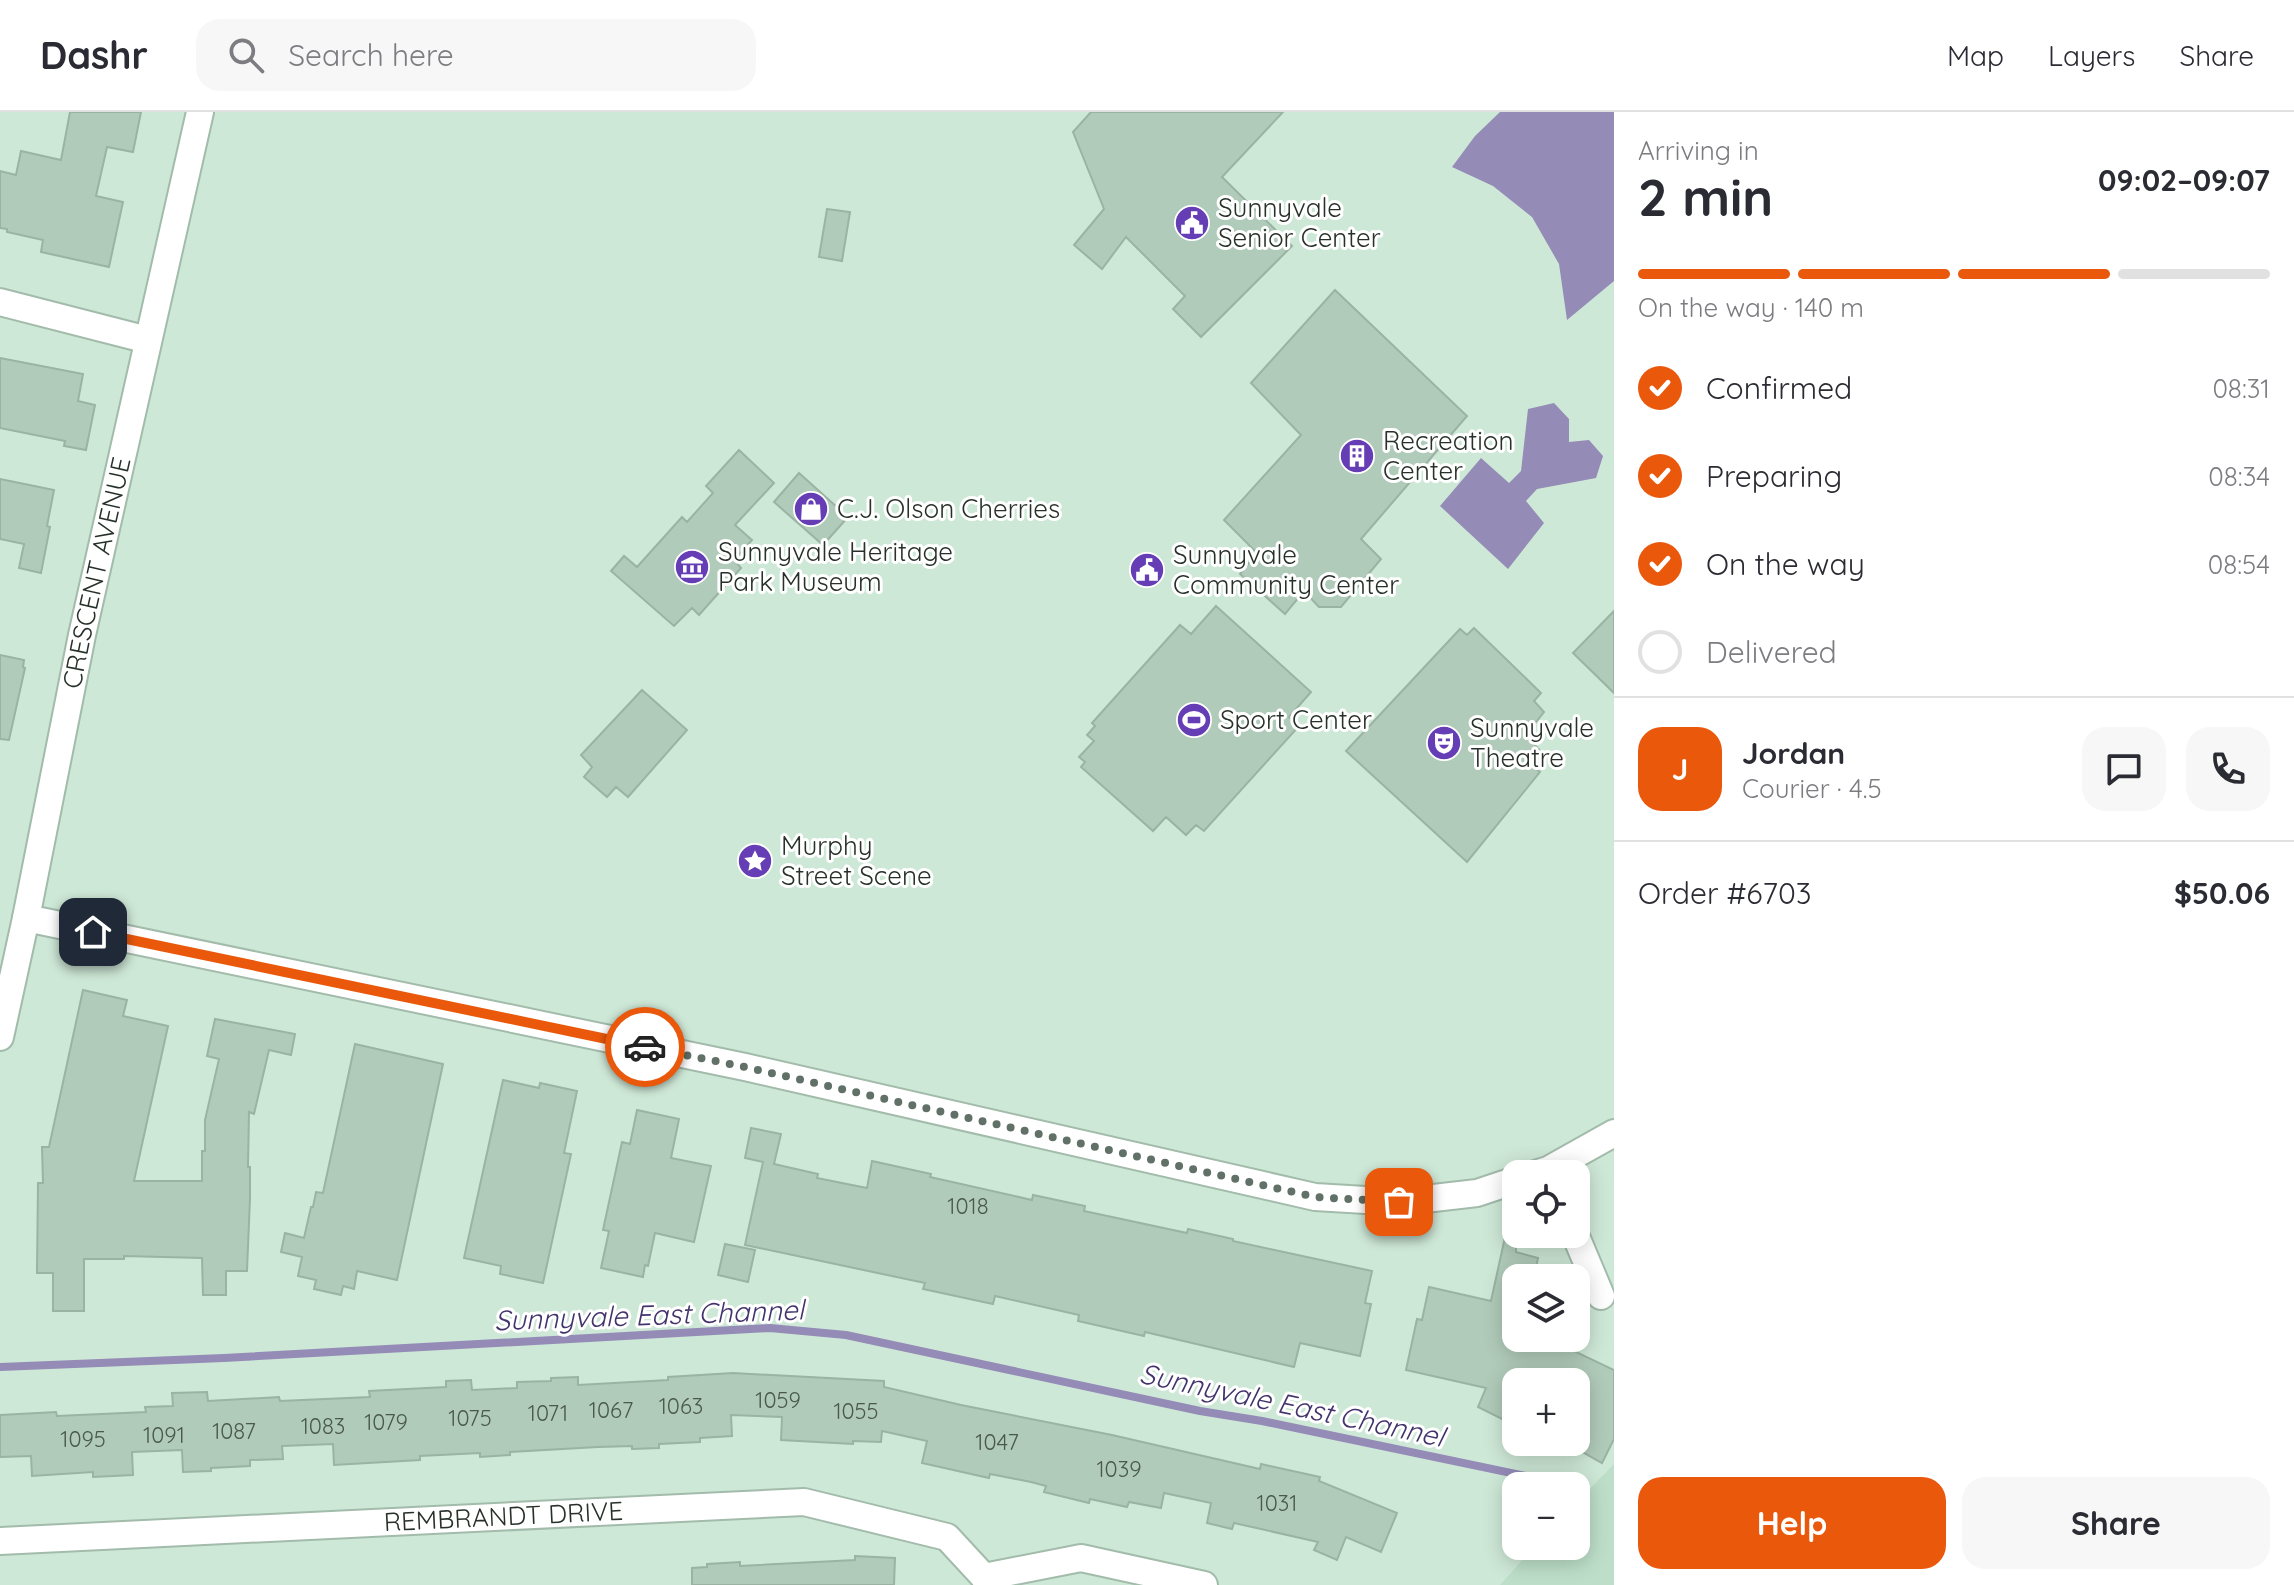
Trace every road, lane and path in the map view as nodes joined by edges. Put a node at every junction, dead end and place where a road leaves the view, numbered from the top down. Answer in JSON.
{"nodes":[{"id":1,"x":200,"y":112,"type":"edge"},
{"id":2,"x":0,"y":302,"type":"edge"},
{"id":3,"x":148,"y":340,"type":"junction"},
{"id":4,"x":26,"y":918,"type":"junction"},
{"id":5,"x":0,"y":1037,"type":"edge"},
{"id":6,"x":1614,"y":1133,"type":"edge"},
{"id":7,"x":1567,"y":1160,"type":"edge"},
{"id":8,"x":1502,"y":1185,"type":"edge"},
{"id":9,"x":1581,"y":1248,"type":"edge"},
{"id":10,"x":1601,"y":1296,"type":"dead end"},
{"id":11,"x":0,"y":1541,"type":"edge"},
{"id":12,"x":984,"y":1581,"type":"edge"},
{"id":13,"x":1204,"y":1585,"type":"edge"}],
"edges":[{"from":1,"to":3,"type":"street","name":"CRESCENT AVENUE"},
{"from":2,"to":3,"type":"street"},
{"from":3,"to":4,"type":"street","name":"CRESCENT AVENUE"},
{"from":4,"to":5,"type":"street","name":"CRESCENT AVENUE"},
{"from":4,"to":8,"type":"street"},
{"from":6,"to":7,"type":"street"},
{"from":9,"to":10,"type":"street"},
{"from":11,"to":12,"type":"street","name":"REMBRANDT DRIVE"},
{"from":12,"to":13,"type":"street"}]}
